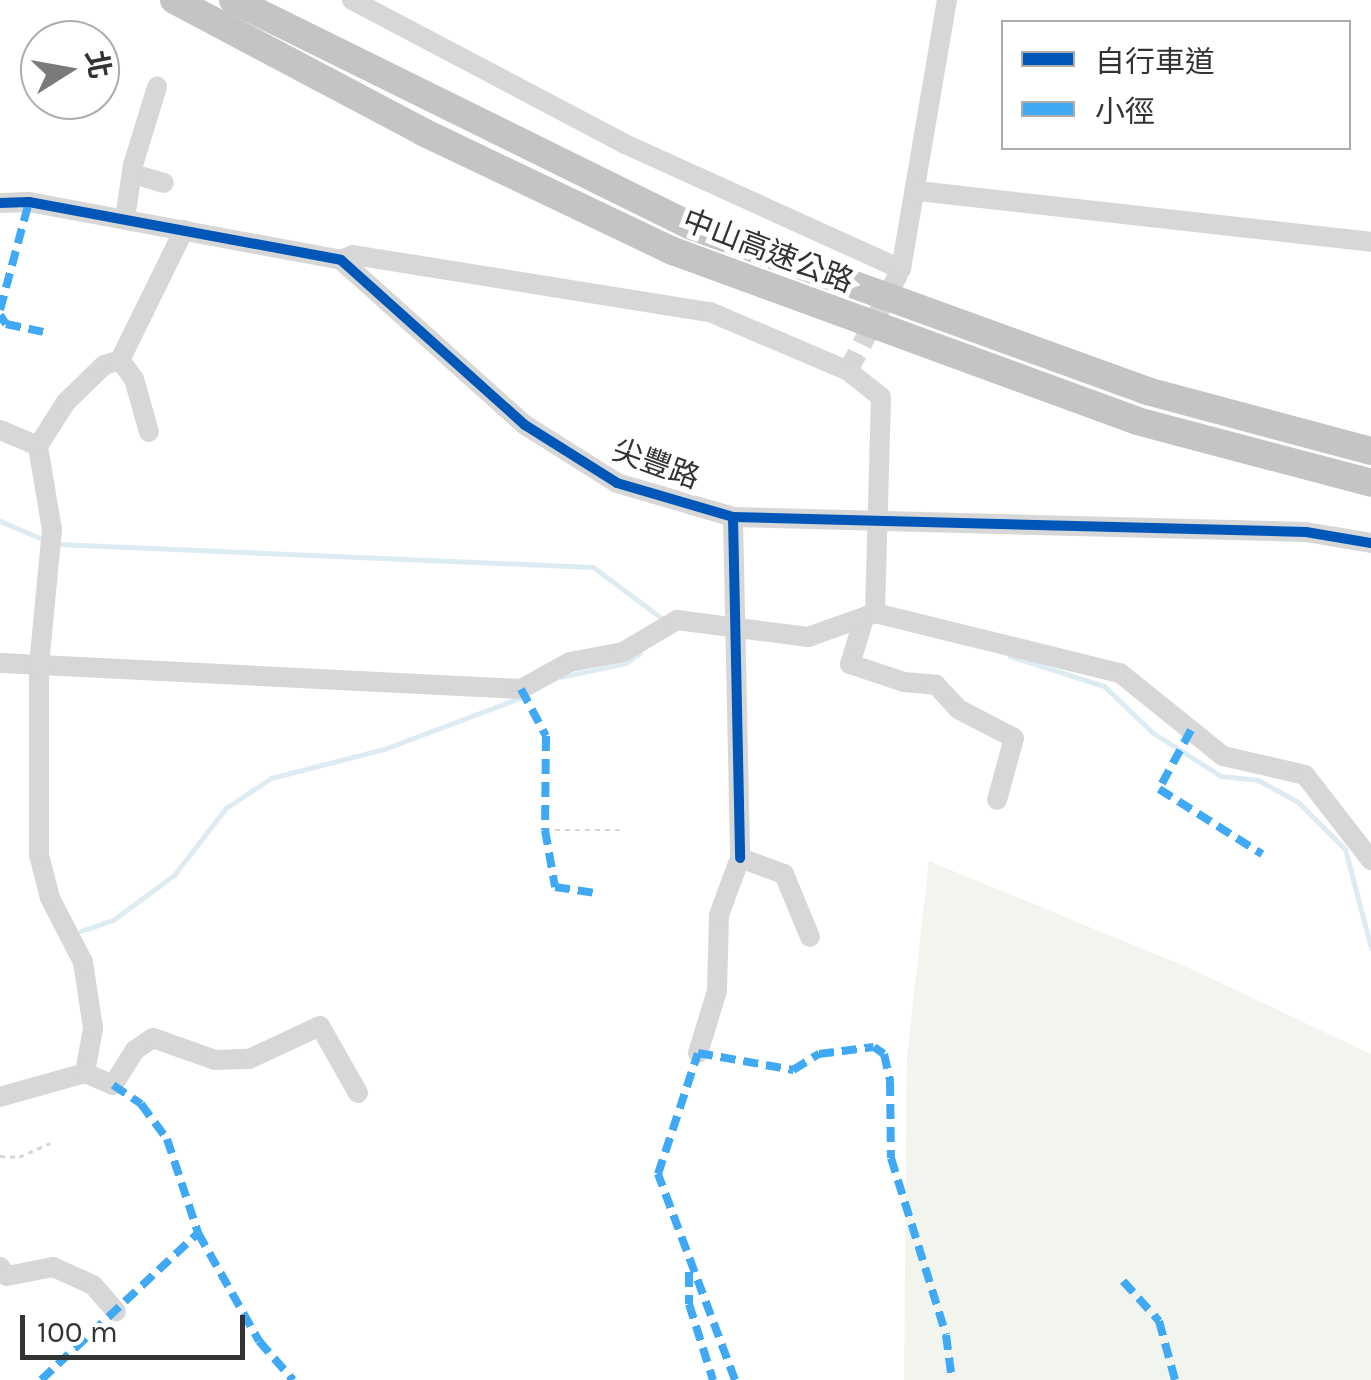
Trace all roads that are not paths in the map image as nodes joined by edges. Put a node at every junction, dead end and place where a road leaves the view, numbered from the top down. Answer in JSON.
{"nodes":[{"id":1,"x":174,"y":0,"type":"edge"},
{"id":2,"x":233,"y":0,"type":"edge"},
{"id":3,"x":352,"y":0,"type":"edge"},
{"id":4,"x":947,"y":0,"type":"edge"},
{"id":5,"x":157,"y":87,"type":"dead end"},
{"id":6,"x":133,"y":174,"type":"junction"},
{"id":7,"x":164,"y":183,"type":"dead end"},
{"id":8,"x":918,"y":190,"type":"junction"},
{"id":9,"x":0,"y":203,"type":"edge"},
{"id":10,"x":125,"y":218,"type":"junction"},
{"id":11,"x":184,"y":230,"type":"junction"},
{"id":12,"x":1371,"y":242,"type":"edge"},
{"id":13,"x":341,"y":260,"type":"junction"},
{"id":14,"x":120,"y":360,"type":"junction"},
{"id":15,"x":0,"y":430,"type":"edge"},
{"id":16,"x":149,"y":432,"type":"dead end"},
{"id":17,"x":38,"y":446,"type":"junction"},
{"id":18,"x":1371,"y":450,"type":"edge"},
{"id":19,"x":1371,"y":484,"type":"edge"},
{"id":20,"x":733,"y":517,"type":"junction"},
{"id":21,"x":879,"y":526,"type":"junction"},
{"id":22,"x":1371,"y":543,"type":"edge"},
{"id":23,"x":869,"y":617,"type":"junction"},
{"id":24,"x":733,"y":638,"type":"junction"},
{"id":25,"x":0,"y":662,"type":"edge"},
{"id":26,"x":39,"y":665,"type":"junction"},
{"id":27,"x":997,"y":800,"type":"dead end"},
{"id":28,"x":740,"y":858,"type":"junction"},
{"id":29,"x":1371,"y":860,"type":"edge"},
{"id":30,"x":810,"y":937,"type":"dead end"},
{"id":31,"x":698,"y":1052,"type":"dead end"},
{"id":32,"x":85,"y":1073,"type":"junction"},
{"id":33,"x":358,"y":1093,"type":"dead end"},
{"id":34,"x":0,"y":1098,"type":"edge"},
{"id":35,"x":0,"y":1267,"type":"edge"},
{"id":36,"x":116,"y":1311,"type":"dead end"}],
"edges":[{"from":1,"to":19,"type":"highway","name":"中山高速公路"},
{"from":2,"to":18,"type":"highway","name":"中山高速公路"},
{"from":3,"to":8,"type":"street"},
{"from":4,"to":8,"type":"street"},
{"from":5,"to":6,"type":"street"},
{"from":6,"to":7,"type":"street"},
{"from":6,"to":10,"type":"street"},
{"from":8,"to":12,"type":"street"},
{"from":9,"to":10,"type":"street"},
{"from":10,"to":11,"type":"street"},
{"from":11,"to":13,"type":"street"},
{"from":11,"to":14,"type":"street"},
{"from":13,"to":20,"type":"street","name":"尖豐路"},
{"from":13,"to":21,"type":"street"},
{"from":14,"to":16,"type":"street"},
{"from":14,"to":17,"type":"street"},
{"from":15,"to":17,"type":"street"},
{"from":17,"to":26,"type":"street"},
{"from":20,"to":21,"type":"street","name":"尖豐路"},
{"from":20,"to":24,"type":"street"},
{"from":21,"to":22,"type":"street","name":"尖豐路"},
{"from":21,"to":23,"type":"street"},
{"from":23,"to":24,"type":"street"},
{"from":23,"to":27,"type":"street"},
{"from":23,"to":29,"type":"street"},
{"from":24,"to":26,"type":"street"},
{"from":24,"to":28,"type":"street"},
{"from":25,"to":26,"type":"street"},
{"from":26,"to":32,"type":"street"},
{"from":28,"to":30,"type":"street"},
{"from":28,"to":31,"type":"street"},
{"from":32,"to":33,"type":"street"},
{"from":32,"to":34,"type":"street"},
{"from":35,"to":36,"type":"street"}]}
